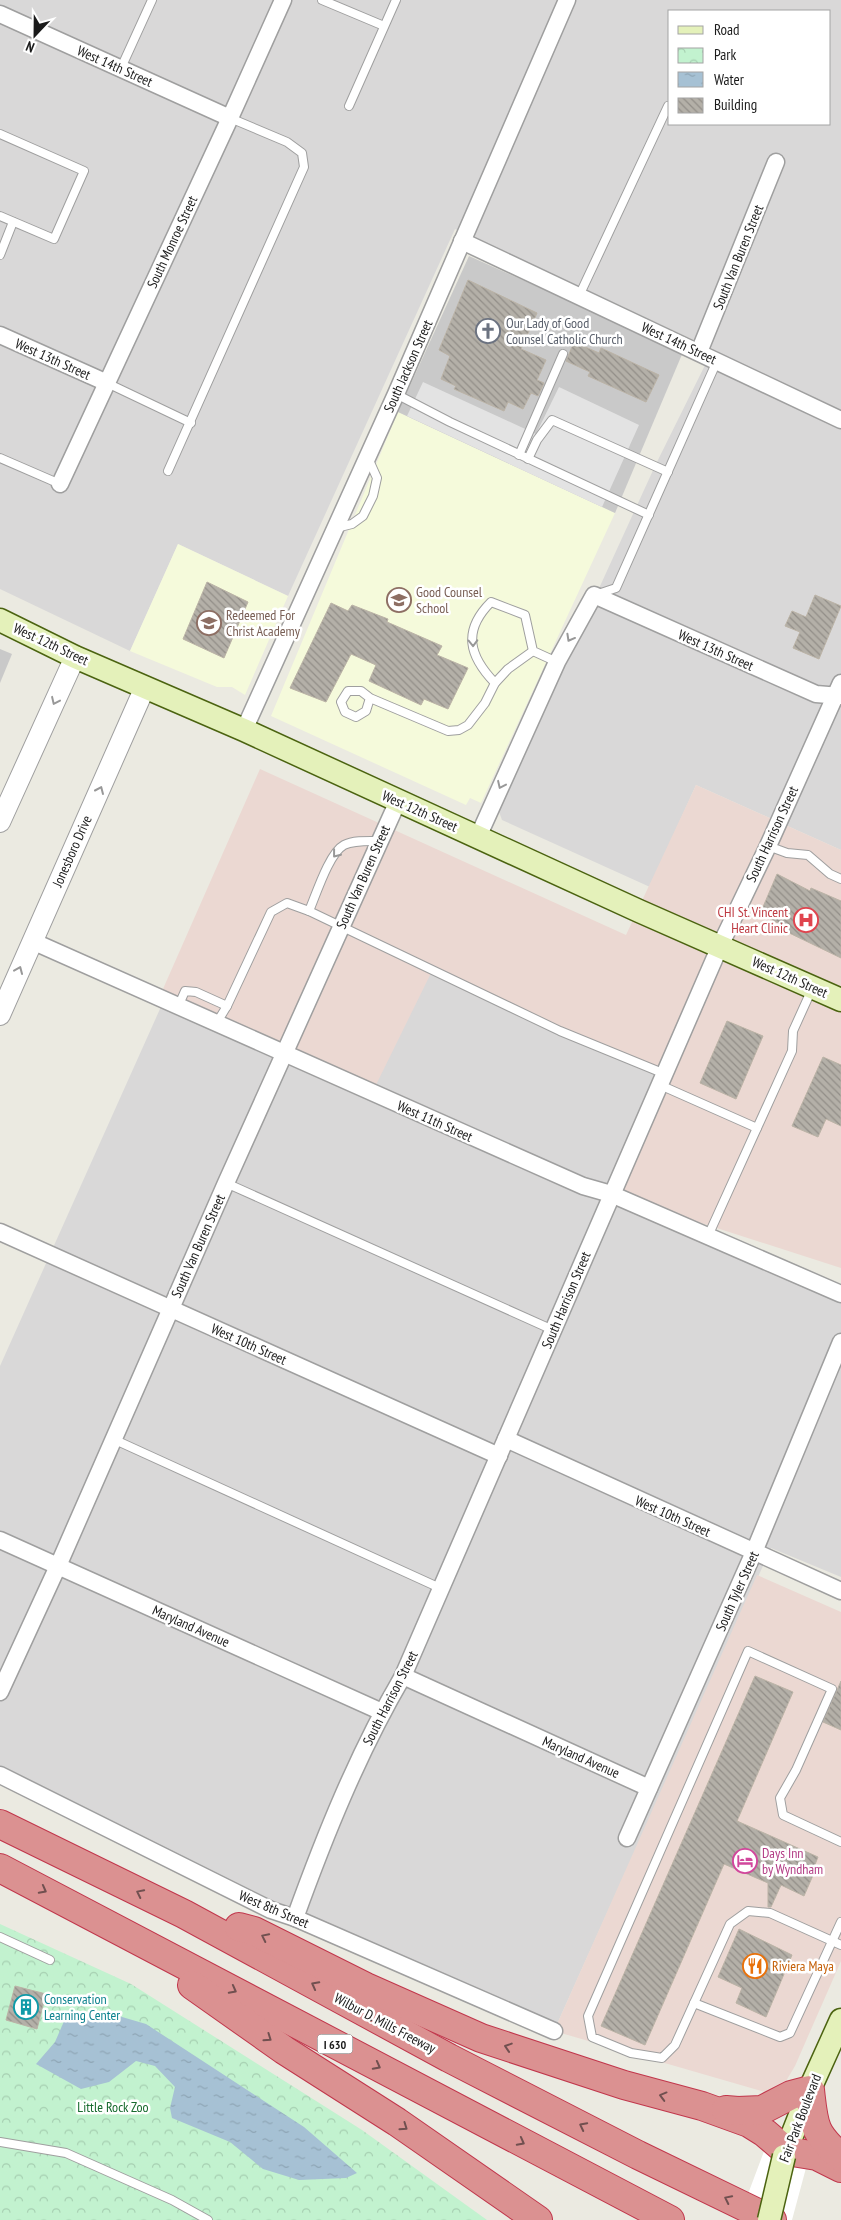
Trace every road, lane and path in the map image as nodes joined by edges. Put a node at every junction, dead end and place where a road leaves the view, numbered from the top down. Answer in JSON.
{"nodes":[{"id":1,"x":152,"y":0,"type":"edge"},
{"id":2,"x":283,"y":0,"type":"edge"},
{"id":3,"x":322,"y":0,"type":"edge"},
{"id":4,"x":396,"y":0,"type":"edge"},
{"id":5,"x":566,"y":0,"type":"edge"},
{"id":6,"x":0,"y":14,"type":"edge"},
{"id":7,"x":384,"y":26,"type":"junction"},
{"id":8,"x":121,"y":68,"type":"junction"},
{"id":9,"x":350,"y":106,"type":"dead end"},
{"id":10,"x":668,"y":106,"type":"dead end"},
{"id":11,"x":230,"y":118,"type":"junction"},
{"id":12,"x":0,"y":134,"type":"edge"},
{"id":13,"x":776,"y":162,"type":"dead end"},
{"id":14,"x":0,"y":216,"type":"edge"},
{"id":15,"x":13,"y":222,"type":"junction"},
{"id":16,"x":462,"y":241,"type":"junction"},
{"id":17,"x":0,"y":255,"type":"edge"},
{"id":18,"x":579,"y":296,"type":"junction"},
{"id":19,"x":0,"y":335,"type":"edge"},
{"id":20,"x":699,"y":352,"type":"junction"},
{"id":21,"x":564,"y":354,"type":"dead end"},
{"id":22,"x":717,"y":361,"type":"junction"},
{"id":23,"x":106,"y":382,"type":"junction"},
{"id":24,"x":396,"y":394,"type":"junction"},
{"id":25,"x":841,"y":420,"type":"edge"},
{"id":26,"x":191,"y":423,"type":"junction"},
{"id":27,"x":519,"y":455,"type":"junction"},
{"id":28,"x":367,"y":456,"type":"junction"},
{"id":29,"x":0,"y":458,"type":"edge"},
{"id":30,"x":528,"y":459,"type":"junction"},
{"id":31,"x":168,"y":471,"type":"dead end"},
{"id":32,"x":668,"y":472,"type":"junction"},
{"id":33,"x":60,"y":484,"type":"joint"},
{"id":34,"x":649,"y":515,"type":"junction"},
{"id":35,"x":334,"y":529,"type":"junction"},
{"id":36,"x":594,"y":596,"type":"junction"},
{"id":37,"x":0,"y":620,"type":"edge"},
{"id":38,"x":534,"y":651,"type":"junction"},
{"id":39,"x":75,"y":657,"type":"junction"},
{"id":40,"x":557,"y":662,"type":"junction"},
{"id":41,"x":495,"y":683,"type":"junction"},
{"id":42,"x":145,"y":687,"type":"junction"},
{"id":43,"x":839,"y":692,"type":"edge"},
{"id":44,"x":370,"y":698,"type":"dead end"},
{"id":45,"x":244,"y":730,"type":"junction"},
{"id":46,"x":398,"y":801,"type":"junction"},
{"id":47,"x":0,"y":822,"type":"edge"},
{"id":48,"x":478,"y":836,"type":"junction"},
{"id":49,"x":380,"y":840,"type":"junction"},
{"id":50,"x":768,"y":846,"type":"junction"},
{"id":51,"x":841,"y":879,"type":"edge"},
{"id":52,"x":309,"y":911,"type":"junction"},
{"id":53,"x":340,"y":927,"type":"junction"},
{"id":54,"x":32,"y":942,"type":"junction"},
{"id":55,"x":720,"y":946,"type":"junction"},
{"id":56,"x":812,"y":988,"type":"junction"},
{"id":57,"x":841,"y":1000,"type":"edge"},
{"id":58,"x":227,"y":1006,"type":"junction"},
{"id":59,"x":178,"y":1007,"type":"junction"},
{"id":60,"x":0,"y":1015,"type":"edge"},
{"id":61,"x":216,"y":1024,"type":"junction"},
{"id":62,"x":284,"y":1054,"type":"junction"},
{"id":63,"x":662,"y":1079,"type":"junction"},
{"id":64,"x":757,"y":1128,"type":"junction"},
{"id":65,"x":226,"y":1183,"type":"junction"},
{"id":66,"x":611,"y":1194,"type":"junction"},
{"id":67,"x":0,"y":1232,"type":"edge"},
{"id":68,"x":708,"y":1236,"type":"junction"},
{"id":69,"x":841,"y":1294,"type":"edge"},
{"id":70,"x":170,"y":1308,"type":"junction"},
{"id":71,"x":553,"y":1330,"type":"junction"},
{"id":72,"x":841,"y":1342,"type":"edge"},
{"id":73,"x":113,"y":1438,"type":"junction"},
{"id":74,"x":506,"y":1439,"type":"junction"},
{"id":75,"x":499,"y":1456,"type":"junction"},
{"id":76,"x":0,"y":1540,"type":"edge"},
{"id":77,"x":754,"y":1552,"type":"junction"},
{"id":78,"x":58,"y":1566,"type":"junction"},
{"id":79,"x":440,"y":1588,"type":"junction"},
{"id":80,"x":841,"y":1591,"type":"edge"},
{"id":81,"x":403,"y":1676,"type":"junction"},
{"id":82,"x":0,"y":1692,"type":"edge"},
{"id":83,"x":382,"y":1712,"type":"junction"},
{"id":84,"x":0,"y":1775,"type":"edge"},
{"id":85,"x":649,"y":1788,"type":"junction"},
{"id":86,"x":0,"y":1824,"type":"edge"},
{"id":87,"x":627,"y":1838,"type":"dead end"},
{"id":88,"x":841,"y":1842,"type":"edge"},
{"id":89,"x":0,"y":1868,"type":"edge"},
{"id":90,"x":184,"y":1914,"type":"junction"},
{"id":91,"x":294,"y":1918,"type":"junction"},
{"id":92,"x":99,"y":1919,"type":"junction"},
{"id":93,"x":841,"y":1922,"type":"edge"},
{"id":94,"x":0,"y":1937,"type":"edge"},
{"id":95,"x":832,"y":1941,"type":"junction"},
{"id":96,"x":841,"y":1945,"type":"edge"},
{"id":97,"x":50,"y":1960,"type":"dead end"},
{"id":98,"x":694,"y":2003,"type":"junction"},
{"id":99,"x":841,"y":2020,"type":"edge"},
{"id":100,"x":554,"y":2031,"type":"dead end"},
{"id":101,"x":810,"y":2090,"type":"junction"},
{"id":102,"x":702,"y":2106,"type":"junction"},
{"id":103,"x":0,"y":2142,"type":"edge"},
{"id":104,"x":785,"y":2154,"type":"junction"},
{"id":105,"x":841,"y":2157,"type":"edge"},
{"id":106,"x":841,"y":2168,"type":"edge"},
{"id":107,"x":208,"y":2220,"type":"edge"},
{"id":108,"x":538,"y":2220,"type":"edge"},
{"id":109,"x":670,"y":2220,"type":"edge"},
{"id":110,"x":771,"y":2220,"type":"edge"}],
"edges":[{"from":1,"to":8,"type":"lane"},
{"from":2,"to":11,"type":"street","name":"South Monroe Street"},
{"from":3,"to":7,"type":"lane"},
{"from":4,"to":7,"type":"lane"},
{"from":5,"to":16,"type":"street","name":"South Jackson Street"},
{"from":6,"to":8,"type":"street","name":"West 14th Street"},
{"from":7,"to":9,"type":"lane"},
{"from":8,"to":11,"type":"street","name":"West 14th Street"},
{"from":10,"to":18,"type":"lane"},
{"from":11,"to":23,"type":"street","name":"South Monroe Street"},
{"from":11,"to":26,"type":"lane"},
{"from":12,"to":15,"type":"lane"},
{"from":13,"to":20,"type":"street","name":"South Van Buren Street"},
{"from":14,"to":15,"type":"lane"},
{"from":15,"to":17,"type":"lane"},
{"from":16,"to":18,"type":"street","name":"West 14th Street"},
{"from":16,"to":24,"type":"street","name":"South Jackson Street"},
{"from":18,"to":20,"type":"street","name":"West 14th Street"},
{"from":19,"to":23,"type":"street","name":"West 13th Street"},
{"from":20,"to":22,"type":"street","name":"West 14th Street"},
{"from":21,"to":27,"type":"lane"},
{"from":22,"to":25,"type":"street","name":"West 14th Street"},
{"from":22,"to":32,"type":"lane"},
{"from":23,"to":26,"type":"lane"},
{"from":23,"to":33,"type":"street","name":"South Monroe Street"},
{"from":24,"to":27,"type":"lane"},
{"from":24,"to":28,"type":"street","name":"South Jackson Street"},
{"from":26,"to":31,"type":"lane"},
{"from":27,"to":30,"type":"lane"},
{"from":28,"to":35,"type":"street","name":"South Jackson Street"},
{"from":28,"to":35,"type":"lane"},
{"from":29,"to":33,"type":"lane"},
{"from":30,"to":32,"type":"lane"},
{"from":30,"to":34,"type":"lane"},
{"from":32,"to":34,"type":"lane"},
{"from":34,"to":36,"type":"lane"},
{"from":35,"to":45,"type":"street","name":"South Jackson Street"},
{"from":36,"to":40,"type":"street","one_way":true},
{"from":36,"to":43,"type":"street","name":"West 13th Street"},
{"from":37,"to":39,"type":"main road","name":"West 12th Street"},
{"from":38,"to":40,"type":"lane"},
{"from":38,"to":41,"type":"lane"},
{"from":38,"to":41,"type":"lane","one_way":true},
{"from":39,"to":42,"type":"main road","name":"West 12th Street"},
{"from":39,"to":47,"type":"street","one_way":true},
{"from":40,"to":48,"type":"street","one_way":true},
{"from":41,"to":44,"type":"lane"},
{"from":42,"to":45,"type":"main road","name":"West 12th Street"},
{"from":54,"to":42,"type":"street","name":"Jonesboro Drive","one_way":true},
{"from":43,"to":50,"type":"street","name":"South Harrison Street"},
{"from":45,"to":46,"type":"main road","name":"West 12th Street"},
{"from":46,"to":48,"type":"main road","name":"West 12th Street"},
{"from":46,"to":49,"type":"street","name":"South Van Buren Street"},
{"from":48,"to":55,"type":"main road","name":"West 12th Street"},
{"from":49,"to":52,"type":"lane","one_way":true},
{"from":49,"to":53,"type":"street","name":"South Van Buren Street"},
{"from":50,"to":51,"type":"lane"},
{"from":50,"to":55,"type":"street","name":"South Harrison Street"},
{"from":52,"to":53,"type":"lane"},
{"from":52,"to":58,"type":"lane"},
{"from":53,"to":62,"type":"street","name":"South Van Buren Street"},
{"from":53,"to":63,"type":"lane"},
{"from":54,"to":59,"type":"street","name":"West 11th Street"},
{"from":60,"to":54,"type":"street","name":"Jonesboro Drive","one_way":true},
{"from":55,"to":56,"type":"main road","name":"West 12th Street"},
{"from":55,"to":63,"type":"street","name":"South Harrison Street"},
{"from":56,"to":57,"type":"main road","name":"West 12th Street"},
{"from":56,"to":64,"type":"lane"},
{"from":58,"to":59,"type":"lane"},
{"from":58,"to":61,"type":"lane"},
{"from":59,"to":61,"type":"street","name":"West 11th Street"},
{"from":61,"to":62,"type":"street","name":"West 11th Street"},
{"from":62,"to":65,"type":"street","name":"South Van Buren Street"},
{"from":62,"to":66,"type":"street","name":"West 11th Street"},
{"from":63,"to":64,"type":"lane"},
{"from":63,"to":66,"type":"street","name":"South Harrison Street"},
{"from":64,"to":68,"type":"lane"},
{"from":65,"to":70,"type":"street","name":"South Van Buren Street"},
{"from":65,"to":71,"type":"lane"},
{"from":66,"to":68,"type":"street","name":"West 11th Street"},
{"from":66,"to":71,"type":"street","name":"South Harrison Street"},
{"from":67,"to":70,"type":"street","name":"West 10th Street"},
{"from":68,"to":69,"type":"street","name":"West 11th Street"},
{"from":70,"to":73,"type":"street","name":"South Van Buren Street"},
{"from":70,"to":75,"type":"street","name":"West 10th Street"},
{"from":71,"to":74,"type":"street","name":"South Harrison Street"},
{"from":72,"to":77,"type":"street","name":"South Tyler Street"},
{"from":73,"to":78,"type":"street","name":"South Van Buren Street"},
{"from":73,"to":79,"type":"lane"},
{"from":74,"to":75,"type":"street","name":"South Harrison Street"},
{"from":74,"to":77,"type":"street","name":"West 10th Street"},
{"from":75,"to":79,"type":"street","name":"South Harrison Street"},
{"from":76,"to":78,"type":"street","name":"Maryland Avenue"},
{"from":77,"to":80,"type":"street","name":"West 10th Street"},
{"from":77,"to":85,"type":"street","name":"South Tyler Street"},
{"from":78,"to":82,"type":"street","name":"South Van Buren Street"},
{"from":78,"to":83,"type":"street","name":"Maryland Avenue"},
{"from":79,"to":81,"type":"street","name":"South Harrison Street"},
{"from":81,"to":83,"type":"street","name":"South Harrison Street"},
{"from":81,"to":85,"type":"street","name":"Maryland Avenue"},
{"from":83,"to":91,"type":"street","name":"South Harrison Street"},
{"from":84,"to":91,"type":"street","name":"West 8th Street"},
{"from":85,"to":87,"type":"street","name":"South Tyler Street"},
{"from":90,"to":86,"type":"highway","name":"Wilbur D. Mills Freeway","one_way":true},
{"from":88,"to":98,"type":"lane"},
{"from":89,"to":92,"type":"highway","number":"I 630","one_way":true},
{"from":102,"to":90,"type":"highway","one_way":true},
{"from":110,"to":90,"type":"highway","name":"Wilbur D. Mills Freeway","one_way":true},
{"from":91,"to":100,"type":"street","name":"West 8th Street"},
{"from":92,"to":108,"type":"highway","one_way":true},
{"from":92,"to":109,"type":"highway","number":"I 630","one_way":true},
{"from":93,"to":95,"type":"lane"},
{"from":94,"to":97,"type":"lane"},
{"from":95,"to":96,"type":"lane"},
{"from":95,"to":98,"type":"lane"},
{"from":95,"to":98,"type":"lane"},
{"from":99,"to":101,"type":"main road","name":"Fair Park Boulevard"},
{"from":101,"to":102,"type":"highway"},
{"from":101,"to":104,"type":"main road","name":"Fair Park Boulevard"},
{"from":101,"to":105,"type":"highway"},
{"from":102,"to":104,"type":"highway"},
{"from":103,"to":107,"type":"lane"},
{"from":104,"to":106,"type":"highway"},
{"from":104,"to":110,"type":"main road","name":"Fair Park Boulevard","bridge":true}]}
